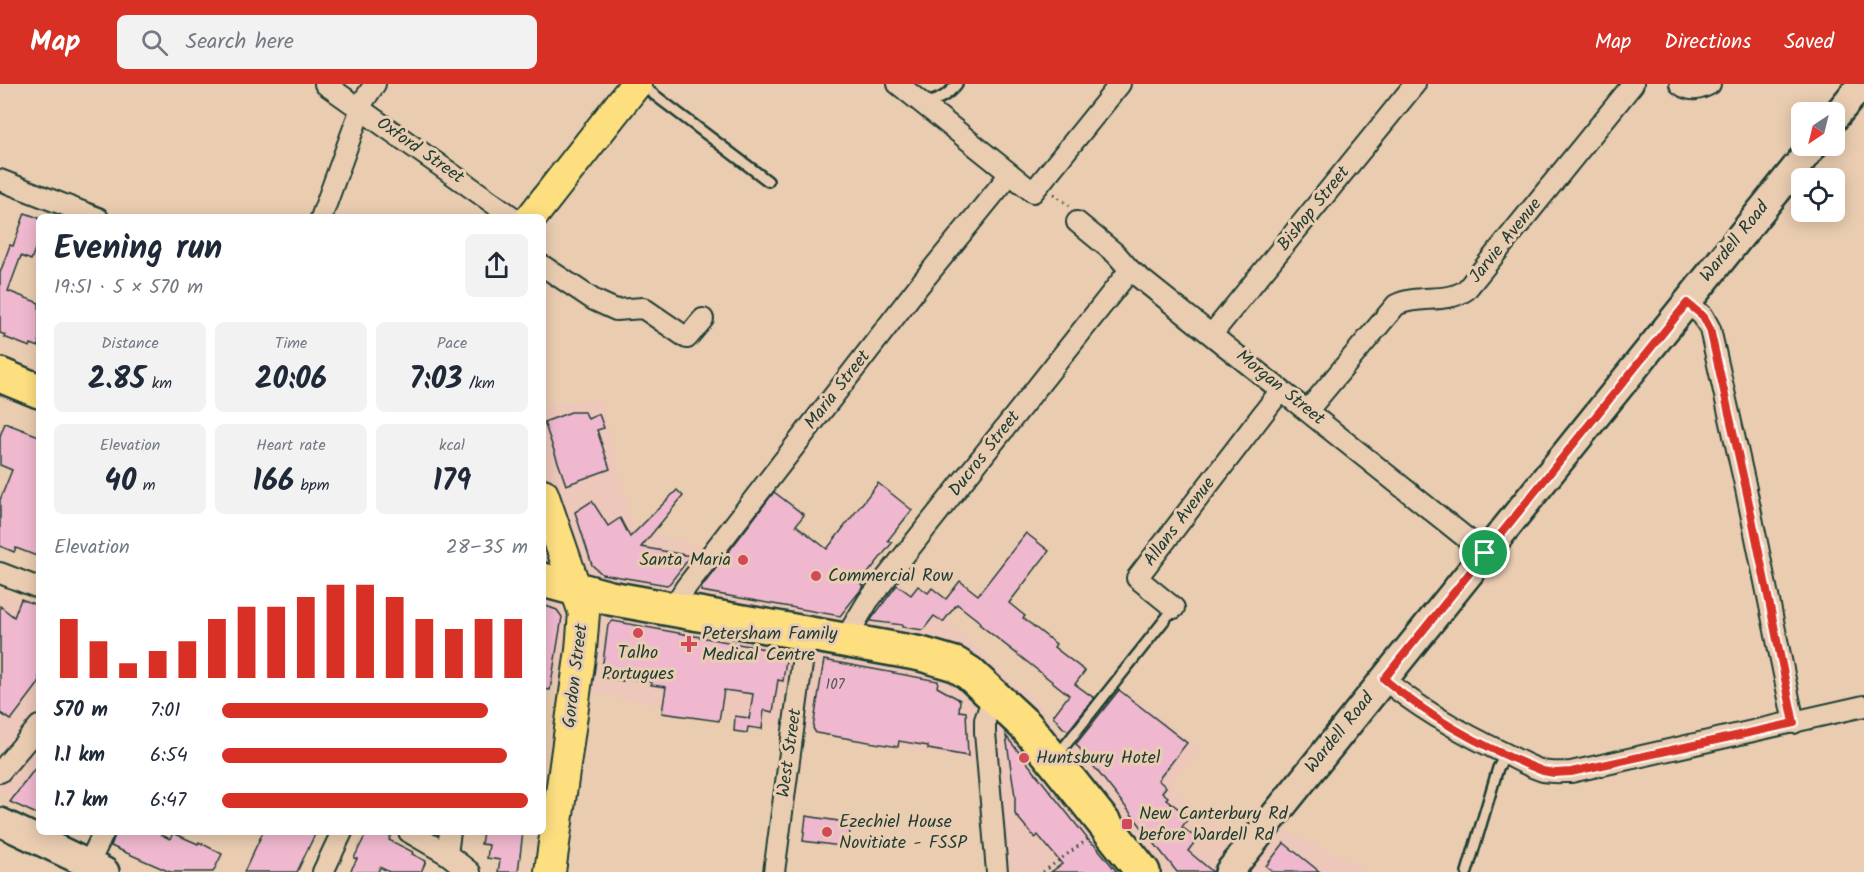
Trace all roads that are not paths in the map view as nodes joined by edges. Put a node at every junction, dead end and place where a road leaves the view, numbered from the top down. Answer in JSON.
{"nodes":[{"id":1,"x":325,"y":84,"type":"edge"},
{"id":2,"x":375,"y":84,"type":"edge"},
{"id":3,"x":638,"y":84,"type":"edge"},
{"id":4,"x":898,"y":84,"type":"edge"},
{"id":5,"x":957,"y":84,"type":"edge"},
{"id":6,"x":1120,"y":84,"type":"edge"},
{"id":7,"x":1416,"y":84,"type":"edge"},
{"id":8,"x":1633,"y":84,"type":"edge"},
{"id":9,"x":1680,"y":84,"type":"edge"},
{"id":10,"x":1710,"y":84,"type":"edge"},
{"id":11,"x":1862,"y":84,"type":"edge"},
{"id":12,"x":921,"y":103,"type":"junction"},
{"id":13,"x":1845,"y":105,"type":"edge"},
{"id":14,"x":361,"y":110,"type":"junction"},
{"id":15,"x":1805,"y":156,"type":"edge"},
{"id":16,"x":1010,"y":174,"type":"junction"},
{"id":17,"x":0,"y":180,"type":"edge"},
{"id":18,"x":768,"y":181,"type":"dead end"},
{"id":19,"x":88,"y":214,"type":"edge"},
{"id":20,"x":322,"y":214,"type":"edge"},
{"id":21,"x":508,"y":214,"type":"edge"},
{"id":22,"x":534,"y":214,"type":"edge"},
{"id":23,"x":1077,"y":222,"type":"road end"},
{"id":24,"x":546,"y":268,"type":"edge"},
{"id":25,"x":1130,"y":270,"type":"junction"},
{"id":26,"x":1687,"y":303,"type":"junction"},
{"id":27,"x":703,"y":319,"type":"dead end"},
{"id":28,"x":1212,"y":334,"type":"junction"},
{"id":29,"x":0,"y":375,"type":"edge"},
{"id":30,"x":36,"y":390,"type":"edge"},
{"id":31,"x":1281,"y":390,"type":"junction"},
{"id":32,"x":1308,"y":410,"type":"junction"},
{"id":33,"x":546,"y":503,"type":"edge"},
{"id":34,"x":1485,"y":553,"type":"junction"},
{"id":35,"x":0,"y":573,"type":"edge"},
{"id":36,"x":546,"y":581,"type":"edge"},
{"id":37,"x":36,"y":587,"type":"edge"},
{"id":38,"x":576,"y":589,"type":"junction"},
{"id":39,"x":1174,"y":608,"type":"joint"},
{"id":40,"x":672,"y":610,"type":"junction"},
{"id":41,"x":806,"y":634,"type":"junction"},
{"id":42,"x":844,"y":641,"type":"junction"},
{"id":43,"x":1384,"y":679,"type":"junction"},
{"id":44,"x":993,"y":694,"type":"junction"},
{"id":45,"x":1864,"y":706,"type":"edge"},
{"id":46,"x":1794,"y":723,"type":"junction"},
{"id":47,"x":36,"y":730,"type":"edge"},
{"id":48,"x":1506,"y":754,"type":"junction"},
{"id":49,"x":1054,"y":759,"type":"junction"},
{"id":50,"x":0,"y":772,"type":"edge"},
{"id":51,"x":0,"y":822,"type":"edge"},
{"id":52,"x":103,"y":835,"type":"edge"},
{"id":53,"x":341,"y":835,"type":"edge"},
{"id":54,"x":414,"y":835,"type":"edge"},
{"id":55,"x":450,"y":835,"type":"edge"},
{"id":56,"x":447,"y":854,"type":"junction"},
{"id":57,"x":97,"y":868,"type":"edge"},
{"id":58,"x":323,"y":872,"type":"edge"},
{"id":59,"x":470,"y":872,"type":"edge"},
{"id":60,"x":550,"y":872,"type":"edge"},
{"id":61,"x":774,"y":872,"type":"edge"},
{"id":62,"x":997,"y":872,"type":"edge"},
{"id":63,"x":1143,"y":872,"type":"edge"},
{"id":64,"x":1229,"y":872,"type":"edge"},
{"id":65,"x":1467,"y":872,"type":"edge"}],
"edges":[{"from":1,"to":14,"type":"street","name":"Oxford Street"},
{"from":2,"to":14,"type":"street"},
{"from":3,"to":18,"type":"lane"},
{"from":3,"to":22,"type":"main road"},
{"from":4,"to":12,"type":"street"},
{"from":5,"to":12,"type":"lane"},
{"from":6,"to":16,"type":"street"},
{"from":7,"to":28,"type":"street","name":"Bishop Street"},
{"from":8,"to":32,"type":"street","name":"Jarvie Avenue"},
{"from":9,"to":10,"type":"street"},
{"from":11,"to":13,"type":"street"},
{"from":12,"to":16,"type":"street"},
{"from":14,"to":20,"type":"street"},
{"from":14,"to":21,"type":"street","name":"Oxford Street"},
{"from":15,"to":26,"type":"street","name":"Wardell Road"},
{"from":16,"to":40,"type":"street","name":"Maria Street"},
{"from":17,"to":19,"type":"street"},
{"from":23,"to":25,"type":"street","name":"Morgan Street"},
{"from":24,"to":27,"type":"street"},
{"from":25,"to":28,"type":"street","name":"Morgan Street"},
{"from":25,"to":42,"type":"street","name":"Ducros Street"},
{"from":26,"to":34,"type":"street","name":"Wardell Road"},
{"from":26,"to":46,"type":"street"},
{"from":28,"to":31,"type":"street","name":"Morgan Street"},
{"from":29,"to":30,"type":"highway"},
{"from":31,"to":32,"type":"street","name":"Morgan Street"},
{"from":31,"to":39,"type":"street","name":"Allans Avenue"},
{"from":32,"to":34,"type":"street","name":"Morgan Street"},
{"from":33,"to":38,"type":"main road","name":"Gordon Street"},
{"from":34,"to":43,"type":"street","name":"Wardell Road"},
{"from":35,"to":37,"type":"street"},
{"from":36,"to":38,"type":"highway"},
{"from":38,"to":40,"type":"highway"},
{"from":38,"to":60,"type":"main road","name":"Gordon Street"},
{"from":39,"to":49,"type":"lane","name":"Allans Avenue"},
{"from":40,"to":41,"type":"highway"},
{"from":41,"to":42,"type":"highway"},
{"from":41,"to":61,"type":"street","name":"West Street"},
{"from":42,"to":44,"type":"highway"},
{"from":43,"to":48,"type":"street"},
{"from":43,"to":64,"type":"street","name":"Wardell Road"},
{"from":44,"to":49,"type":"highway"},
{"from":44,"to":62,"type":"street"},
{"from":45,"to":46,"type":"street"},
{"from":46,"to":48,"type":"street"},
{"from":47,"to":50,"type":"street"},
{"from":48,"to":65,"type":"lane"},
{"from":49,"to":63,"type":"highway"},
{"from":51,"to":57,"type":"street"},
{"from":52,"to":57,"type":"street"},
{"from":53,"to":58,"type":"street"},
{"from":54,"to":56,"type":"street"},
{"from":55,"to":56,"type":"street"},
{"from":56,"to":59,"type":"street"}]}
